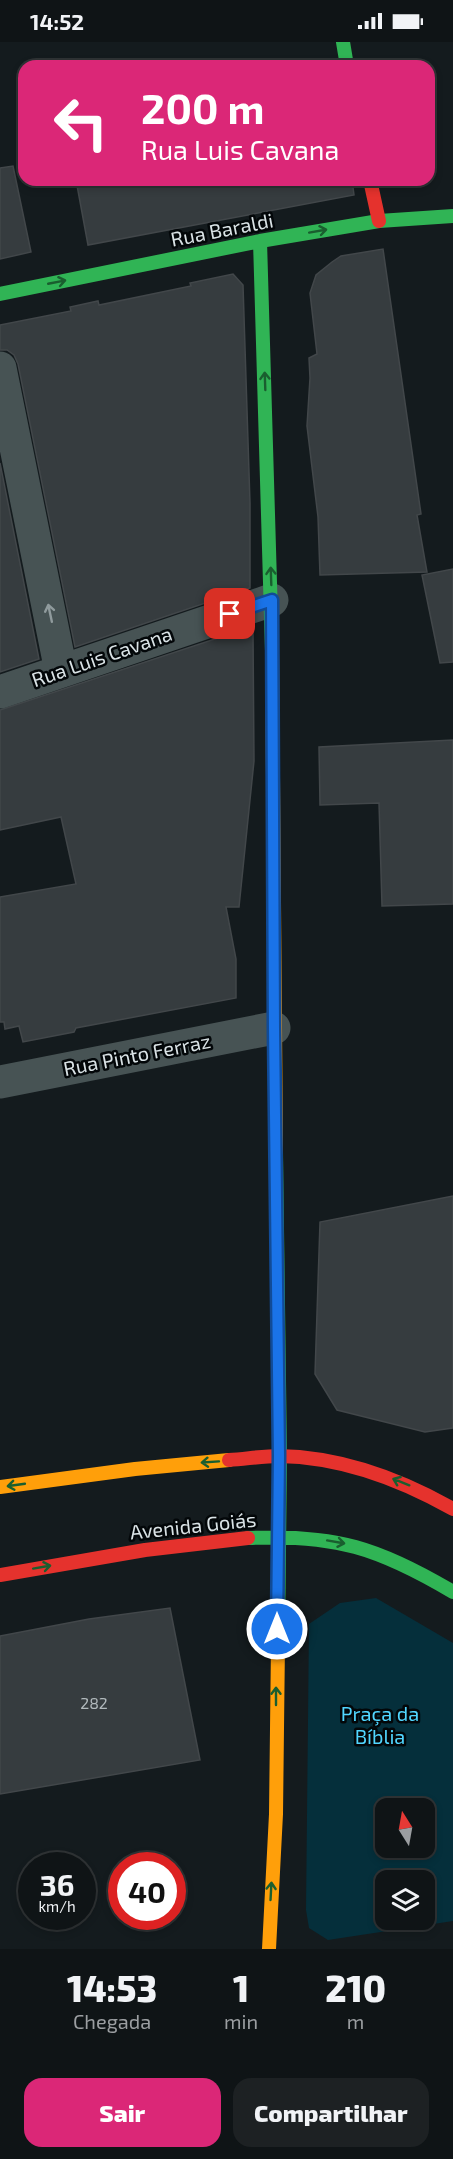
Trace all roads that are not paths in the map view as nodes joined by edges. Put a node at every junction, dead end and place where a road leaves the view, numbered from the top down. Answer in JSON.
{"nodes":[{"id":1,"x":343,"y":42,"type":"edge"},
{"id":2,"x":346,"y":60,"type":"edge"},
{"id":3,"x":371,"y":186,"type":"edge"},
{"id":4,"x":453,"y":216,"type":"edge"},
{"id":5,"x":379,"y":221,"type":"junction"},
{"id":6,"x":260,"y":241,"type":"junction"},
{"id":7,"x":0,"y":294,"type":"edge"},
{"id":8,"x":0,"y":369,"type":"edge"},
{"id":9,"x":272,"y":600,"type":"junction"},
{"id":10,"x":61,"y":671,"type":"junction"},
{"id":11,"x":0,"y":692,"type":"edge"},
{"id":12,"x":274,"y":1028,"type":"junction"},
{"id":13,"x":0,"y":1082,"type":"edge"},
{"id":14,"x":279,"y":1456,"type":"junction"},
{"id":15,"x":0,"y":1487,"type":"edge"},
{"id":16,"x":453,"y":1509,"type":"edge"},
{"id":17,"x":278,"y":1537,"type":"junction"},
{"id":18,"x":0,"y":1575,"type":"edge"},
{"id":19,"x":453,"y":1592,"type":"edge"},
{"id":20,"x":269,"y":1949,"type":"edge"}],
"edges":[{"from":1,"to":2,"type":"street"},
{"from":3,"to":5,"type":"street"},
{"from":4,"to":5,"type":"street","name":"Rua Baraldi"},
{"from":6,"to":5,"type":"street","name":"Rua Baraldi","one_way":true},
{"from":7,"to":6,"type":"street","name":"Rua Baraldi","one_way":true},
{"from":9,"to":6,"type":"street","one_way":true},
{"from":10,"to":8,"type":"street","one_way":true},
{"from":9,"to":10,"type":"street","name":"Rua Luis Cavana"},
{"from":9,"to":12,"type":"street"},
{"from":10,"to":11,"type":"street","name":"Rua Luis Cavana"},
{"from":12,"to":13,"type":"street","name":"Rua Pinto Ferraz"},
{"from":12,"to":14,"type":"street"},
{"from":14,"to":15,"type":"street","one_way":true},
{"from":16,"to":14,"type":"street","one_way":true},
{"from":14,"to":17,"type":"street"},
{"from":18,"to":17,"type":"street","name":"Avenida Goiás","one_way":true},
{"from":17,"to":19,"type":"street","name":"Avenida Goiás","one_way":true},
{"from":20,"to":17,"type":"street","one_way":true}]}
